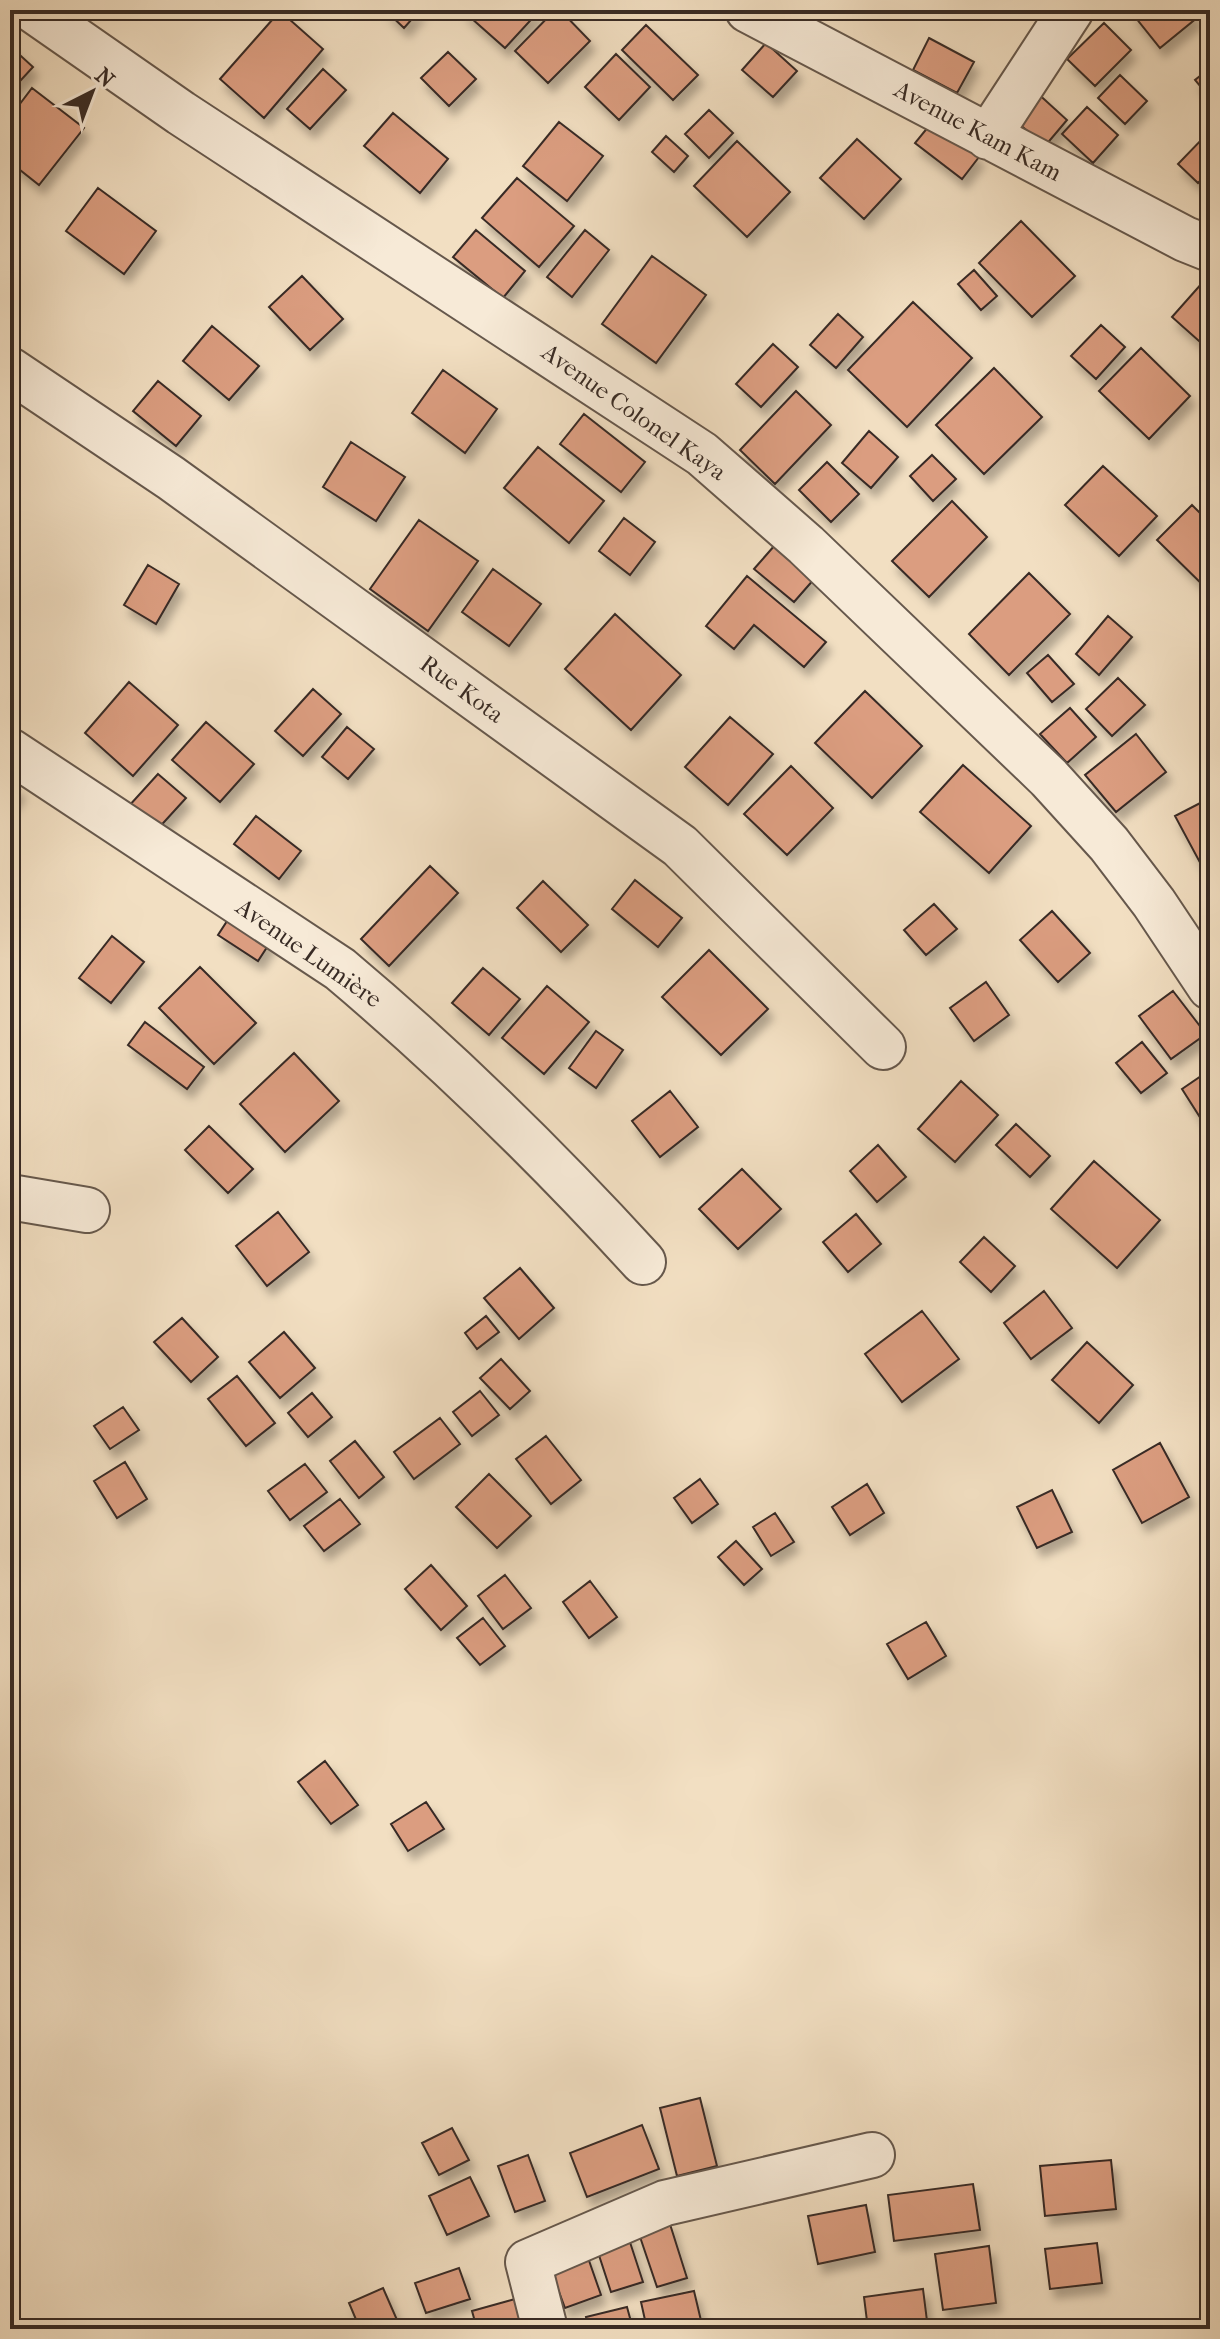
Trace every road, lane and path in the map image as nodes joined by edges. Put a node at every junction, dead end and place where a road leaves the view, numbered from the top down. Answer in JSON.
{"nodes":[{"id":1,"x":33,"y":10,"type":"edge"},
{"id":2,"x":748,"y":10,"type":"edge"},
{"id":3,"x":1071,"y":10,"type":"edge"},
{"id":4,"x":988,"y":137,"type":"junction"},
{"id":5,"x":1210,"y":249,"type":"edge"},
{"id":6,"x":10,"y":370,"type":"edge"},
{"id":7,"x":10,"y":751,"type":"edge"},
{"id":8,"x":1210,"y":987,"type":"edge"},
{"id":9,"x":883,"y":1047,"type":"dead end"},
{"id":10,"x":10,"y":1197,"type":"edge"},
{"id":11,"x":87,"y":1210,"type":"dead end"},
{"id":12,"x":643,"y":1262,"type":"dead end"},
{"id":13,"x":872,"y":2155,"type":"dead end"},
{"id":14,"x":545,"y":2329,"type":"edge"}],
"edges":[{"from":1,"to":8,"type":"street","name":"Avenue Colonel Kaya"},
{"from":2,"to":4,"type":"street","name":"Avenue Kam Kam"},
{"from":3,"to":4,"type":"street"},
{"from":4,"to":5,"type":"street","name":"Avenue Kam Kam"},
{"from":6,"to":9,"type":"street","name":"Rue Kota"},
{"from":7,"to":12,"type":"street","name":"Avenue Lumière"},
{"from":10,"to":11,"type":"street"},
{"from":13,"to":14,"type":"street"}]}
